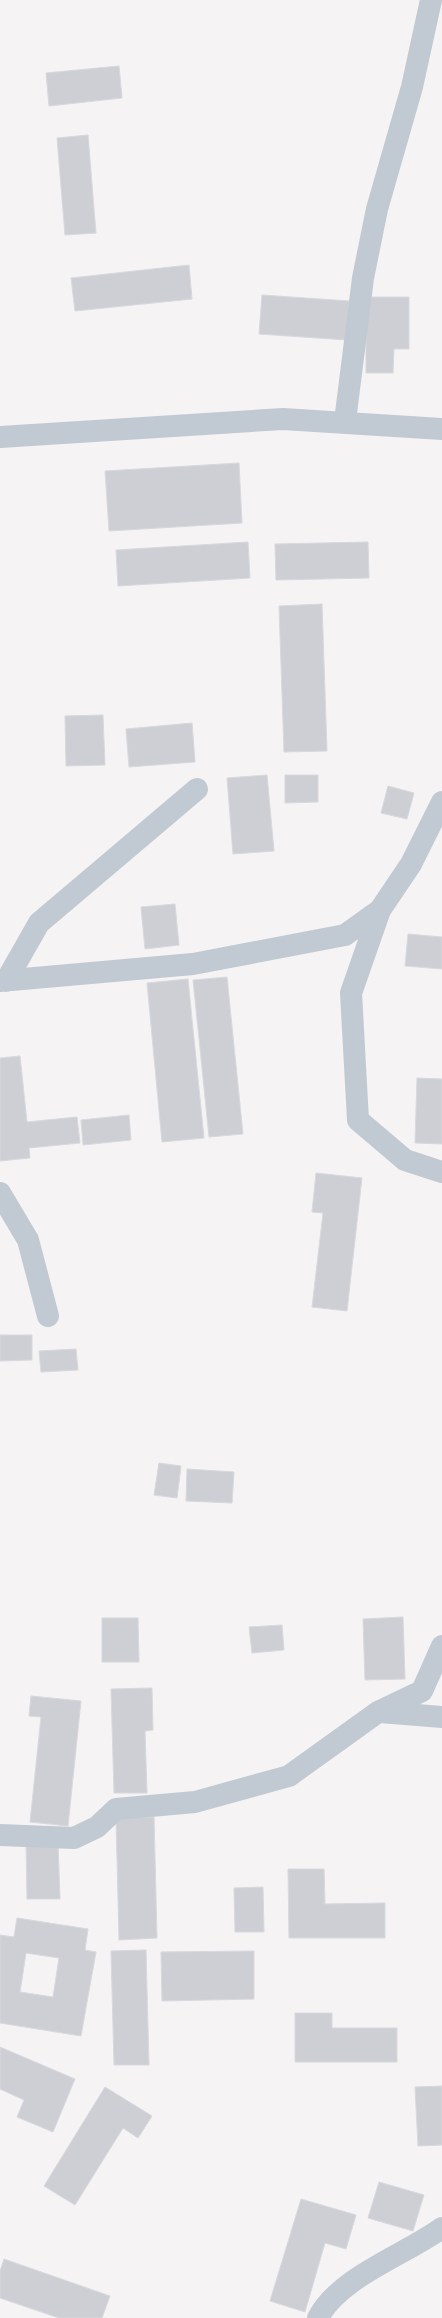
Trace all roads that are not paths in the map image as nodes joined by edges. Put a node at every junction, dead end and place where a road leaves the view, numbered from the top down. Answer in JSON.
{"nodes":[{"id":1,"x":435,"y":2,"type":"edge"},
{"id":2,"x":345,"y":421,"type":"junction"},
{"id":3,"x":442,"y":429,"type":"edge"},
{"id":4,"x":0,"y":437,"type":"edge"},
{"id":5,"x":197,"y":789,"type":"dead end"},
{"id":6,"x":442,"y":802,"type":"edge"},
{"id":7,"x":380,"y":910,"type":"junction"},
{"id":8,"x":3,"y":981,"type":"edge"},
{"id":9,"x":442,"y":1172,"type":"edge"},
{"id":10,"x":0,"y":1193,"type":"edge"},
{"id":11,"x":48,"y":1316,"type":"dead end"},
{"id":12,"x":442,"y":1646,"type":"edge"},
{"id":13,"x":378,"y":1712,"type":"junction"},
{"id":14,"x":442,"y":1717,"type":"edge"},
{"id":15,"x":0,"y":1835,"type":"edge"},
{"id":16,"x":442,"y":2228,"type":"edge"},
{"id":17,"x":318,"y":2318,"type":"edge"}],
"edges":[{"from":1,"to":2,"type":"street"},
{"from":2,"to":3,"type":"street"},
{"from":2,"to":4,"type":"street"},
{"from":5,"to":8,"type":"street"},
{"from":6,"to":7,"type":"street"},
{"from":7,"to":8,"type":"street"},
{"from":7,"to":9,"type":"street"},
{"from":10,"to":11,"type":"street"},
{"from":12,"to":13,"type":"street"},
{"from":13,"to":14,"type":"street"},
{"from":13,"to":15,"type":"street"},
{"from":16,"to":17,"type":"street"}]}
